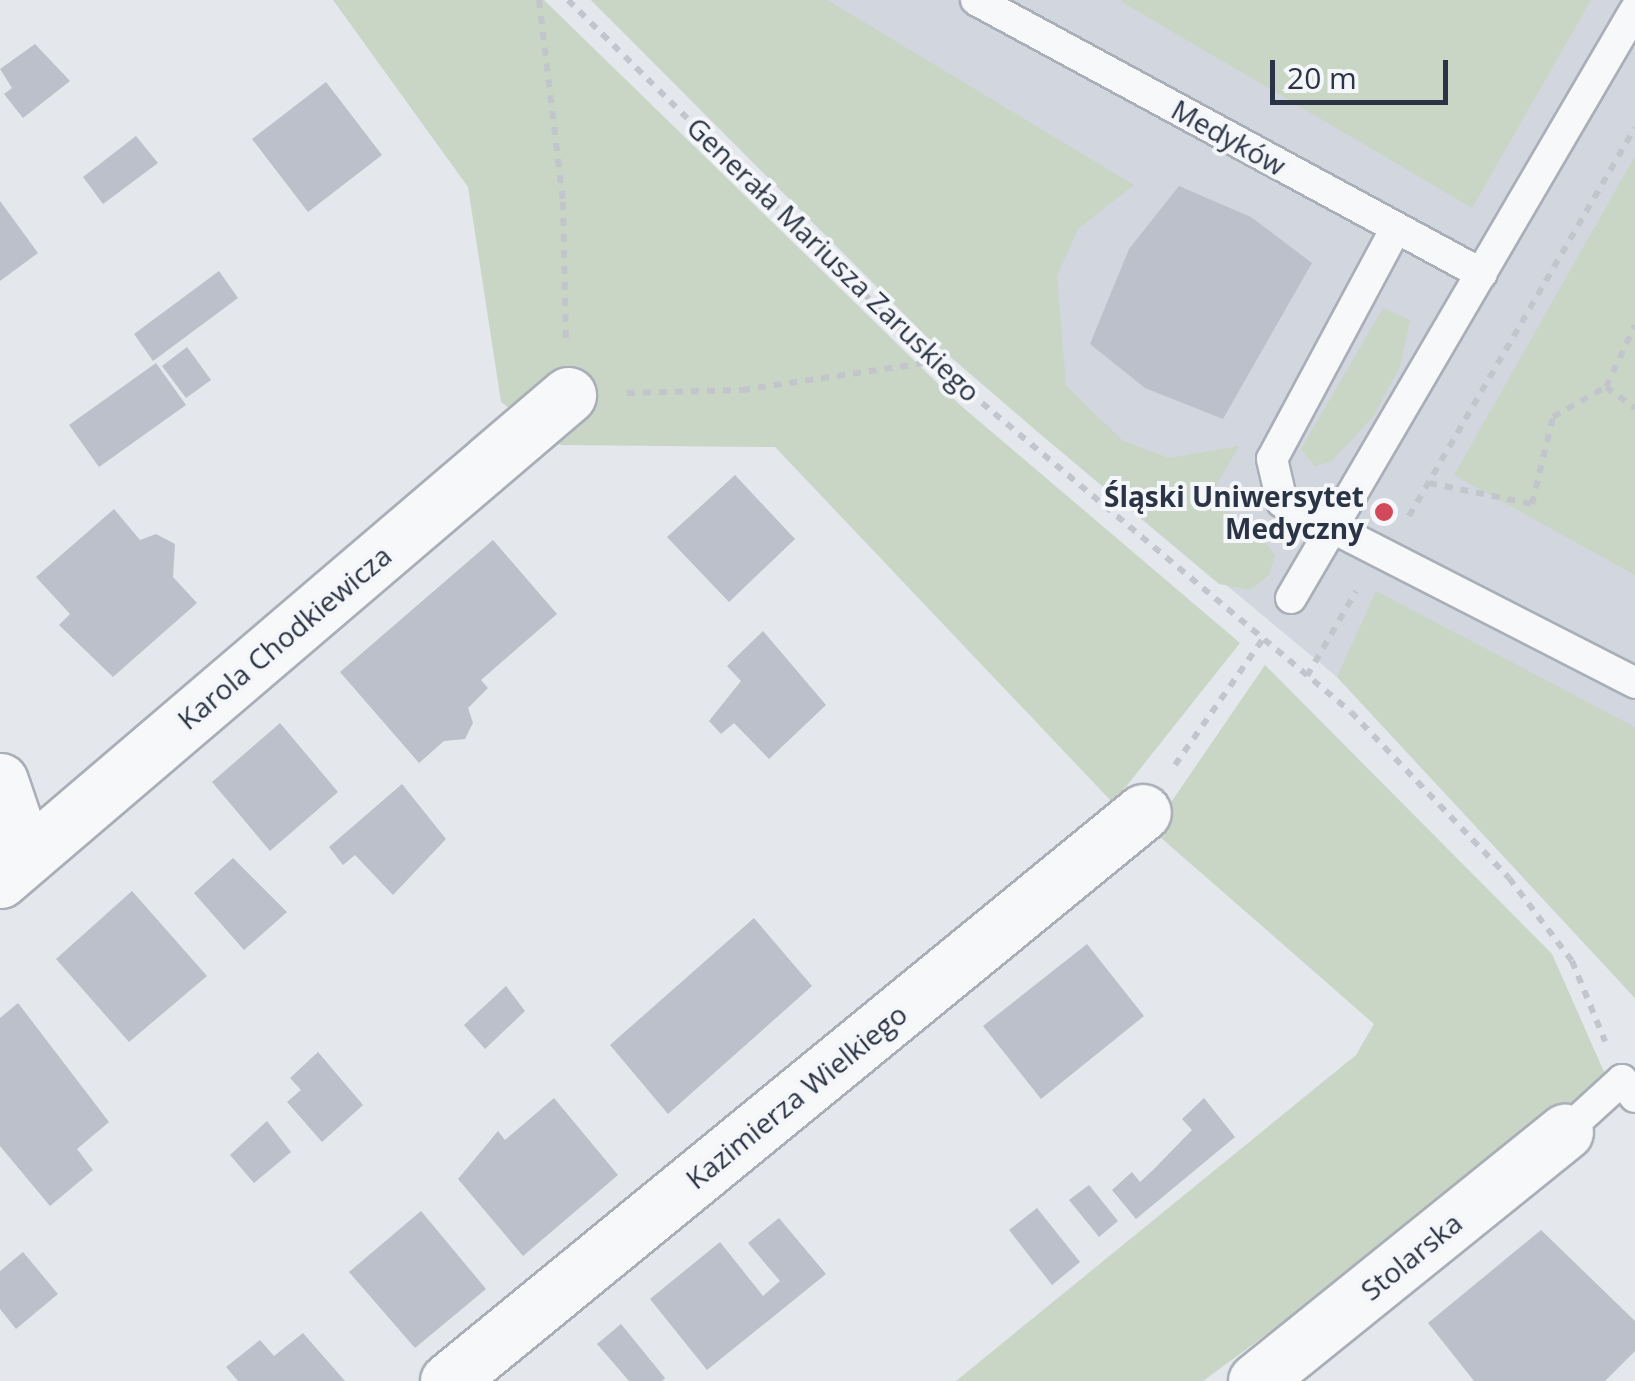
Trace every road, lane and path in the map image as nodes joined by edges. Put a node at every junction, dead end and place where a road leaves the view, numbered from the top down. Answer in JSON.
{"nodes":[{"id":1,"x":539,"y":0,"type":"edge"},
{"id":2,"x":568,"y":0,"type":"edge"},
{"id":3,"x":976,"y":0,"type":"edge"},
{"id":4,"x":1635,"y":10,"type":"edge"},
{"id":5,"x":1635,"y":128,"type":"edge"},
{"id":6,"x":1396,"y":228,"type":"junction"},
{"id":7,"x":1482,"y":274,"type":"junction"},
{"id":8,"x":1635,"y":325,"type":"edge"},
{"id":9,"x":933,"y":362,"type":"junction"},
{"id":10,"x":1606,"y":386,"type":"junction"},
{"id":11,"x":568,"y":395,"type":"junction"},
{"id":12,"x":1635,"y":408,"type":"edge"},
{"id":13,"x":1428,"y":483,"type":"junction"},
{"id":14,"x":1336,"y":529,"type":"junction"},
{"id":15,"x":1382,"y":554,"type":"junction"},
{"id":16,"x":1291,"y":598,"type":"joint"},
{"id":17,"x":1262,"y":639,"type":"junction"},
{"id":18,"x":1307,"y":676,"type":"junction"},
{"id":19,"x":1635,"y":683,"type":"edge"},
{"id":20,"x":0,"y":781,"type":"edge"},
{"id":21,"x":1143,"y":812,"type":"joint"},
{"id":22,"x":13,"y":869,"type":"edge"},
{"id":23,"x":1629,"y":1089,"type":"edge"},
{"id":24,"x":1565,"y":1132,"type":"joint"},
{"id":25,"x":448,"y":1381,"type":"edge"},
{"id":26,"x":1256,"y":1381,"type":"edge"}],
"edges":[{"from":1,"to":11,"type":"path"},
{"from":2,"to":9,"type":"path","name":"Generała Mariusza Zaruskiego"},
{"from":3,"to":6,"type":"lane","name":"Medyków"},
{"from":4,"to":7,"type":"lane"},
{"from":5,"to":13,"type":"path"},
{"from":6,"to":7,"type":"lane","name":"Medyków"},
{"from":6,"to":14,"type":"lane"},
{"from":7,"to":14,"type":"lane"},
{"from":8,"to":10,"type":"path"},
{"from":9,"to":11,"type":"path"},
{"from":9,"to":17,"type":"path","name":"Generała Mariusza Zaruskiego"},
{"from":10,"to":12,"type":"path"},
{"from":10,"to":13,"type":"path"},
{"from":11,"to":22,"type":"street","name":"Karola Chodkiewicza"},
{"from":13,"to":15,"type":"path"},
{"from":14,"to":15,"type":"lane"},
{"from":14,"to":16,"type":"lane"},
{"from":15,"to":18,"type":"path"},
{"from":15,"to":19,"type":"lane"},
{"from":16,"to":17,"type":"path"},
{"from":17,"to":18,"type":"path","name":"Generała Mariusza Zaruskiego"},
{"from":17,"to":21,"type":"path"},
{"from":18,"to":23,"type":"path","name":"Generała Mariusza Zaruskiego"},
{"from":20,"to":22,"type":"street"},
{"from":21,"to":25,"type":"street","name":"Kazimierza Wielkiego"},
{"from":23,"to":24,"type":"lane"},
{"from":24,"to":26,"type":"street","name":"Stolarska"}]}
